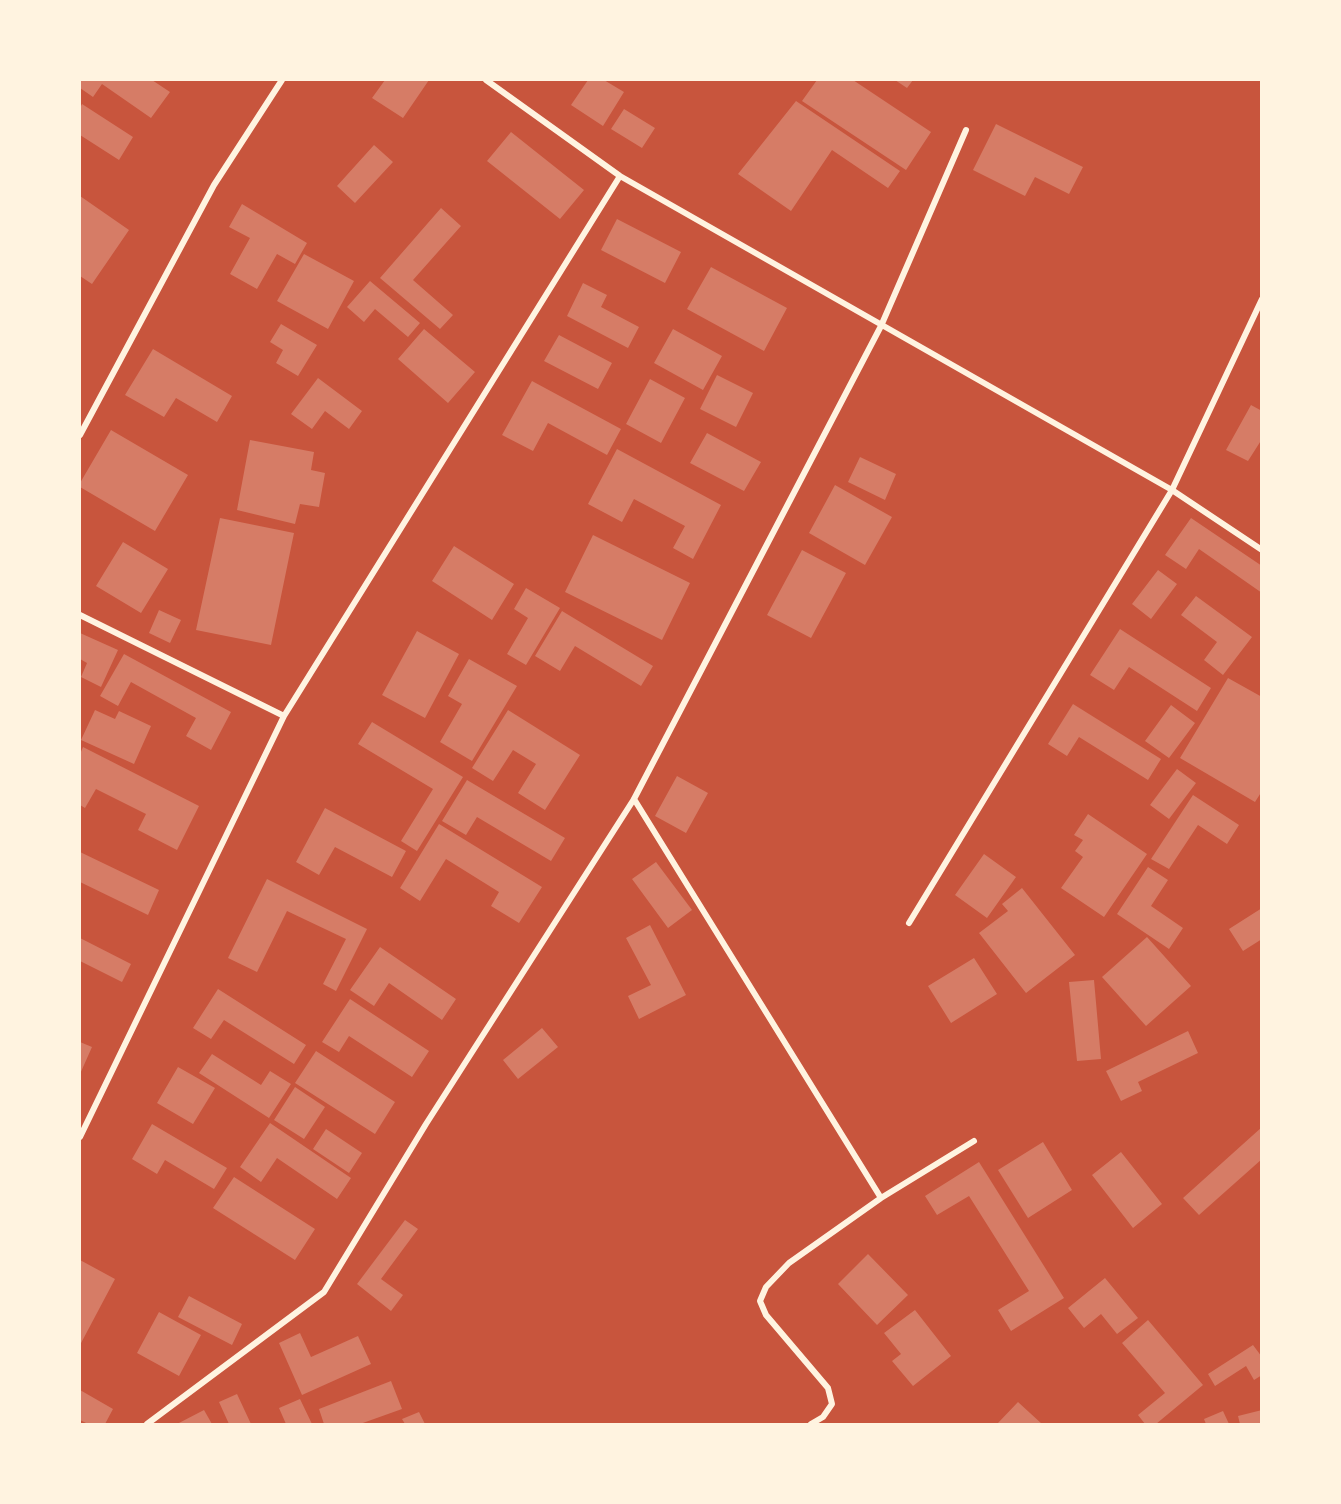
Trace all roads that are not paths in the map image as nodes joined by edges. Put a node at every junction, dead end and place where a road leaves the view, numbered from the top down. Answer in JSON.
{"nodes":[{"id":1,"x":282,"y":80,"type":"edge"},
{"id":2,"x":486,"y":80,"type":"edge"},
{"id":3,"x":966,"y":130,"type":"dead end"},
{"id":4,"x":620,"y":176,"type":"junction"},
{"id":5,"x":1262,"y":299,"type":"edge"},
{"id":6,"x":881,"y":326,"type":"junction"},
{"id":7,"x":80,"y":435,"type":"edge"},
{"id":8,"x":1172,"y":490,"type":"junction"},
{"id":9,"x":1262,"y":550,"type":"edge"},
{"id":10,"x":80,"y":615,"type":"edge"},
{"id":11,"x":284,"y":716,"type":"junction"},
{"id":12,"x":634,"y":799,"type":"junction"},
{"id":13,"x":909,"y":923,"type":"dead end"},
{"id":14,"x":80,"y":1137,"type":"edge"},
{"id":15,"x":974,"y":1141,"type":"dead end"},
{"id":16,"x":881,"y":1198,"type":"junction"},
{"id":17,"x":147,"y":1425,"type":"edge"},
{"id":18,"x":812,"y":1425,"type":"edge"}],
"edges":[{"from":1,"to":7,"type":"street"},
{"from":2,"to":4,"type":"street"},
{"from":3,"to":6,"type":"street"},
{"from":4,"to":6,"type":"street"},
{"from":4,"to":11,"type":"street"},
{"from":5,"to":8,"type":"street"},
{"from":6,"to":8,"type":"street"},
{"from":6,"to":12,"type":"street"},
{"from":8,"to":9,"type":"street"},
{"from":8,"to":13,"type":"street"},
{"from":10,"to":11,"type":"street"},
{"from":11,"to":14,"type":"street"},
{"from":12,"to":16,"type":"street"},
{"from":12,"to":17,"type":"street"},
{"from":15,"to":16,"type":"street"},
{"from":16,"to":18,"type":"street"}]}
